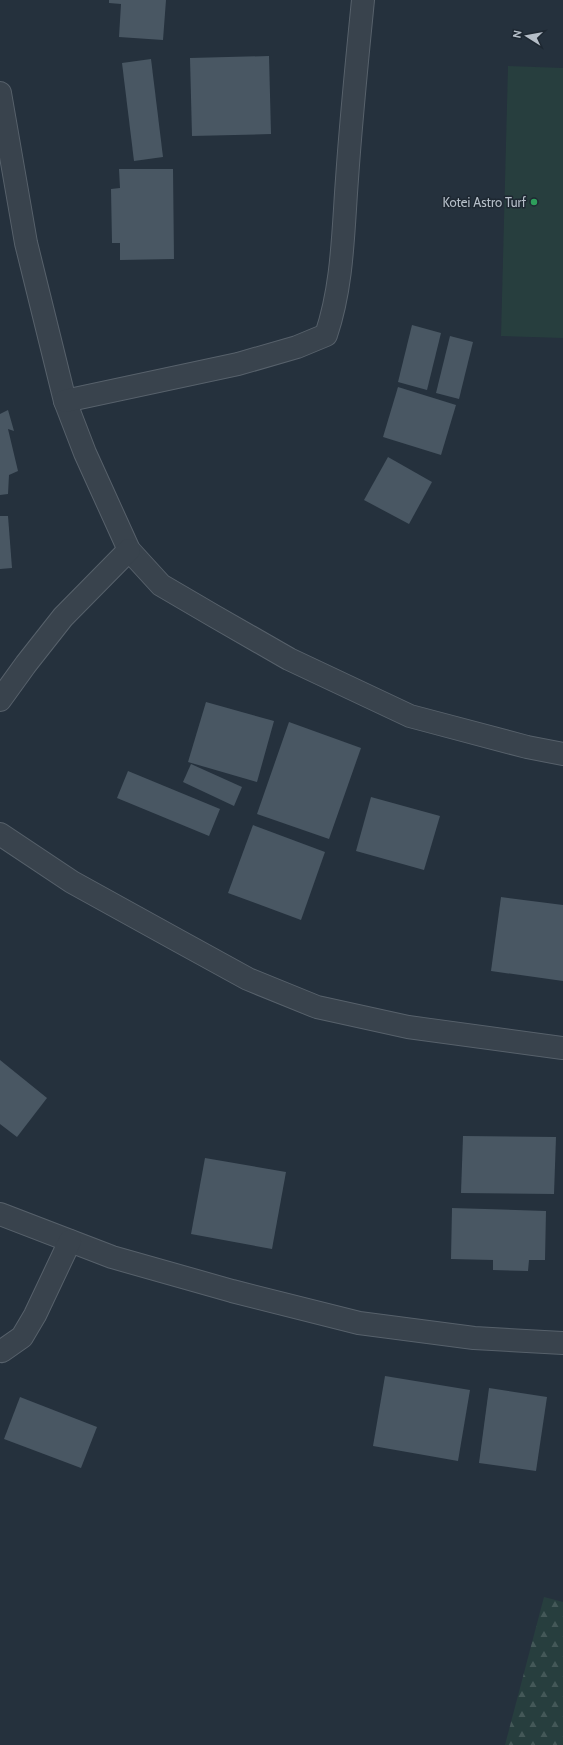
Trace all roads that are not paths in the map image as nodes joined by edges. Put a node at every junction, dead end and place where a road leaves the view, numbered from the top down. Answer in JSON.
{"nodes":[{"id":1,"x":363,"y":0,"type":"edge"},
{"id":2,"x":0,"y":93,"type":"edge"},
{"id":3,"x":65,"y":401,"type":"junction"},
{"id":4,"x":129,"y":550,"type":"junction"},
{"id":5,"x":0,"y":700,"type":"edge"},
{"id":6,"x":563,"y":754,"type":"edge"},
{"id":7,"x":0,"y":834,"type":"edge"},
{"id":8,"x":563,"y":1048,"type":"edge"},
{"id":9,"x":0,"y":1214,"type":"edge"},
{"id":10,"x":70,"y":1242,"type":"junction"},
{"id":11,"x":563,"y":1343,"type":"edge"},
{"id":12,"x":0,"y":1350,"type":"edge"}],
"edges":[{"from":1,"to":3,"type":"street"},
{"from":2,"to":3,"type":"street"},
{"from":3,"to":4,"type":"street"},
{"from":4,"to":5,"type":"street"},
{"from":4,"to":6,"type":"street"},
{"from":7,"to":8,"type":"street"},
{"from":9,"to":10,"type":"street"},
{"from":10,"to":11,"type":"street"},
{"from":10,"to":12,"type":"street"}]}
